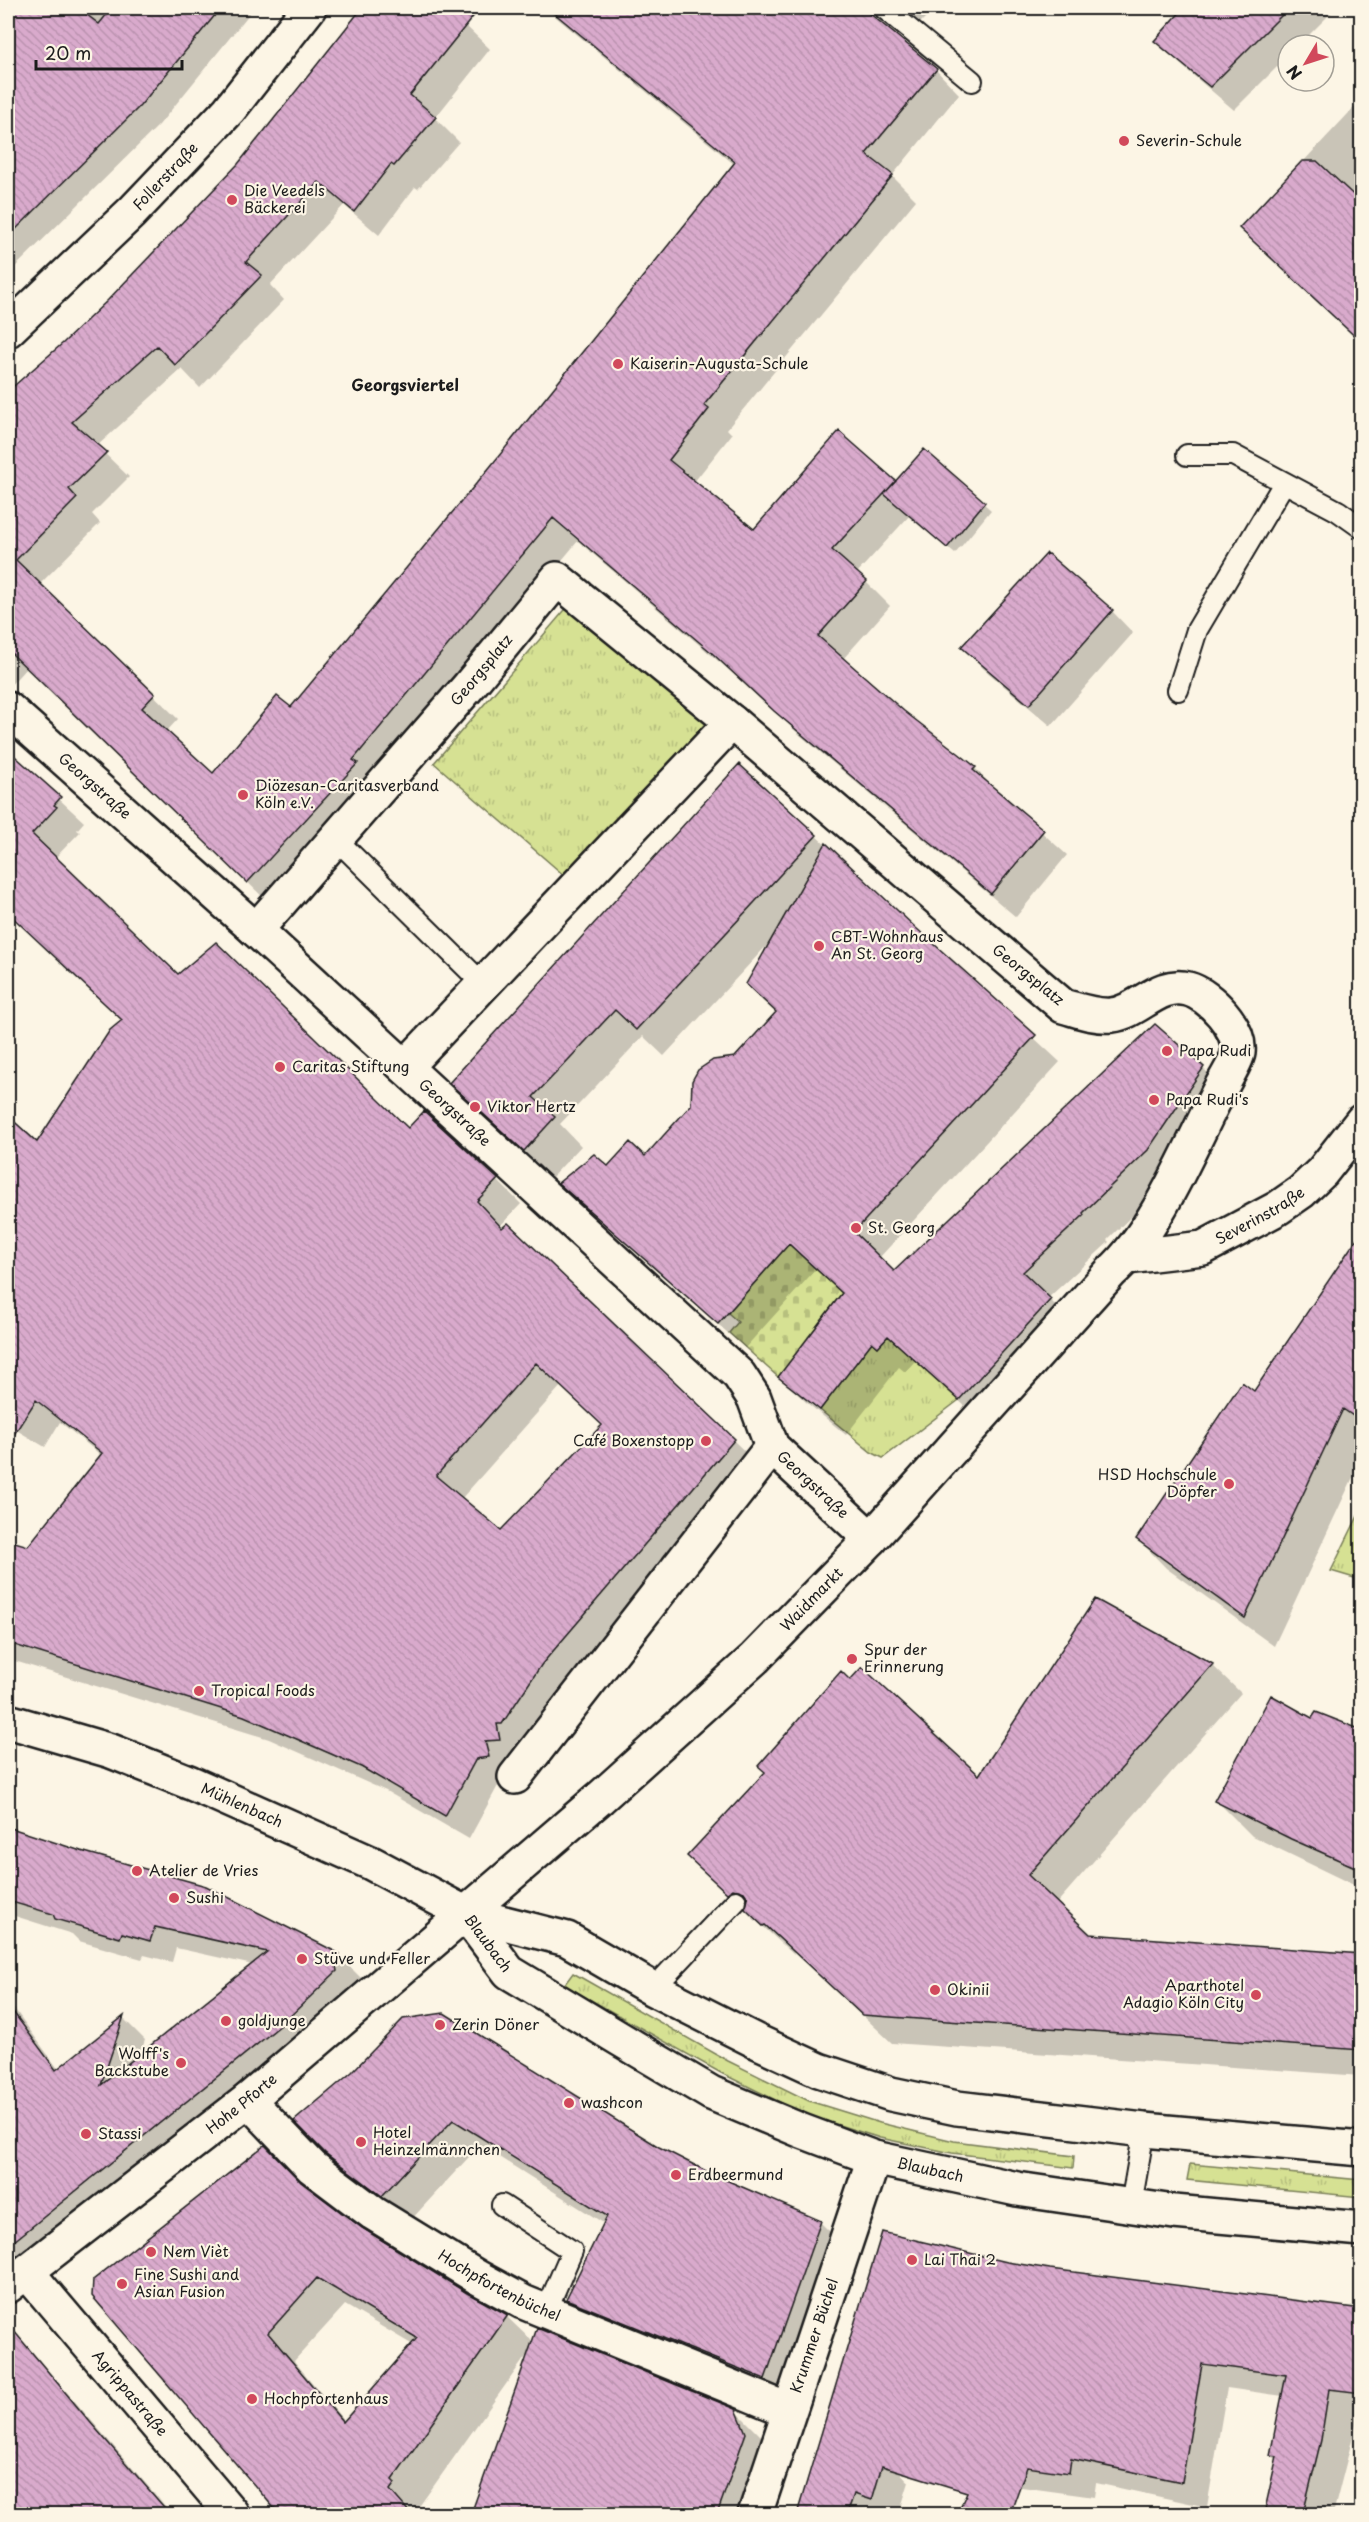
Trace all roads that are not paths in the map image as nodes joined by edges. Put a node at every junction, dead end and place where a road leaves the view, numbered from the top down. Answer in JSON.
{"nodes":[{"id":1,"x":309,"y":8,"type":"edge"},
{"id":2,"x":884,"y":8,"type":"edge"},
{"id":3,"x":972,"y":81,"type":"dead end"},
{"id":4,"x":8,"y":330,"type":"edge"},
{"id":5,"x":1187,"y":455,"type":"dead end"},
{"id":6,"x":1284,"y":483,"type":"junction"},
{"id":7,"x":1362,"y":528,"type":"edge"},
{"id":8,"x":1178,"y":690,"type":"dead end"},
{"id":9,"x":8,"y":709,"type":"edge"},
{"id":10,"x":732,"y":722,"type":"junction"},
{"id":11,"x":336,"y":839,"type":"junction"},
{"id":12,"x":256,"y":930,"type":"junction"},
{"id":13,"x":484,"y":985,"type":"junction"},
{"id":14,"x":405,"y":1067,"type":"junction"},
{"id":15,"x":1362,"y":1121,"type":"edge"},
{"id":16,"x":1128,"y":1257,"type":"junction"},
{"id":17,"x":772,"y":1447,"type":"junction"},
{"id":18,"x":871,"y":1539,"type":"junction"},
{"id":19,"x":8,"y":1721,"type":"edge"},
{"id":20,"x":515,"y":1777,"type":"dead end"},
{"id":21,"x":736,"y":1901,"type":"dead end"},
{"id":22,"x":465,"y":1913,"type":"junction"},
{"id":23,"x":653,"y":1989,"type":"junction"},
{"id":24,"x":248,"y":2100,"type":"junction"},
{"id":25,"x":1144,"y":2130,"type":"junction"},
{"id":26,"x":1362,"y":2149,"type":"edge"},
{"id":27,"x":873,"y":2158,"type":"junction"},
{"id":28,"x":502,"y":2205,"type":"dead end"},
{"id":29,"x":1131,"y":2205,"type":"junction"},
{"id":30,"x":1362,"y":2229,"type":"edge"},
{"id":31,"x":17,"y":2279,"type":"edge"},
{"id":32,"x":546,"y":2311,"type":"junction"},
{"id":33,"x":788,"y":2410,"type":"junction"},
{"id":34,"x":232,"y":2514,"type":"edge"},
{"id":35,"x":755,"y":2514,"type":"edge"}],
"edges":[{"from":1,"to":4,"type":"street","name":"Follerstraße"},
{"from":2,"to":3,"type":"lane"},
{"from":5,"to":6,"type":"lane"},
{"from":6,"to":7,"type":"lane"},
{"from":6,"to":8,"type":"lane"},
{"from":9,"to":12,"type":"street","name":"Georgstraße"},
{"from":10,"to":11,"type":"street","name":"Georgsplatz"},
{"from":10,"to":13,"type":"street"},
{"from":10,"to":16,"type":"street","name":"Georgsplatz"},
{"from":11,"to":12,"type":"street","name":"Georgsplatz"},
{"from":11,"to":13,"type":"lane"},
{"from":12,"to":14,"type":"street","name":"Georgstraße"},
{"from":13,"to":14,"type":"street"},
{"from":14,"to":17,"type":"street","name":"Georgstraße"},
{"from":15,"to":16,"type":"street","name":"Severinstraße"},
{"from":16,"to":18,"type":"street","name":"Waidmarkt"},
{"from":17,"to":18,"type":"street","name":"Georgstraße"},
{"from":17,"to":20,"type":"street"},
{"from":18,"to":22,"type":"street","name":"Waidmarkt"},
{"from":19,"to":22,"type":"street","name":"Mühlenbach"},
{"from":21,"to":23,"type":"lane"},
{"from":22,"to":23,"type":"street","name":"Blaubach"},
{"from":22,"to":24,"type":"street","name":"Hohe Pforte"},
{"from":22,"to":27,"type":"street","name":"Blaubach"},
{"from":23,"to":25,"type":"street","name":"Blaubach"},
{"from":24,"to":31,"type":"street","name":"Hohe Pforte"},
{"from":24,"to":32,"type":"street","name":"Hochpfortenbüchel"},
{"from":25,"to":26,"type":"street","name":"Blaubach"},
{"from":25,"to":29,"type":"lane"},
{"from":27,"to":29,"type":"street","name":"Blaubach"},
{"from":27,"to":33,"type":"street","name":"Krummer Büchel"},
{"from":28,"to":32,"type":"lane"},
{"from":29,"to":30,"type":"street","name":"Blaubach"},
{"from":31,"to":34,"type":"street","name":"Agrippastraße"},
{"from":32,"to":33,"type":"street","name":"Hochpfortenbüchel"},
{"from":33,"to":35,"type":"street","name":"Krummer Büchel"}]}
